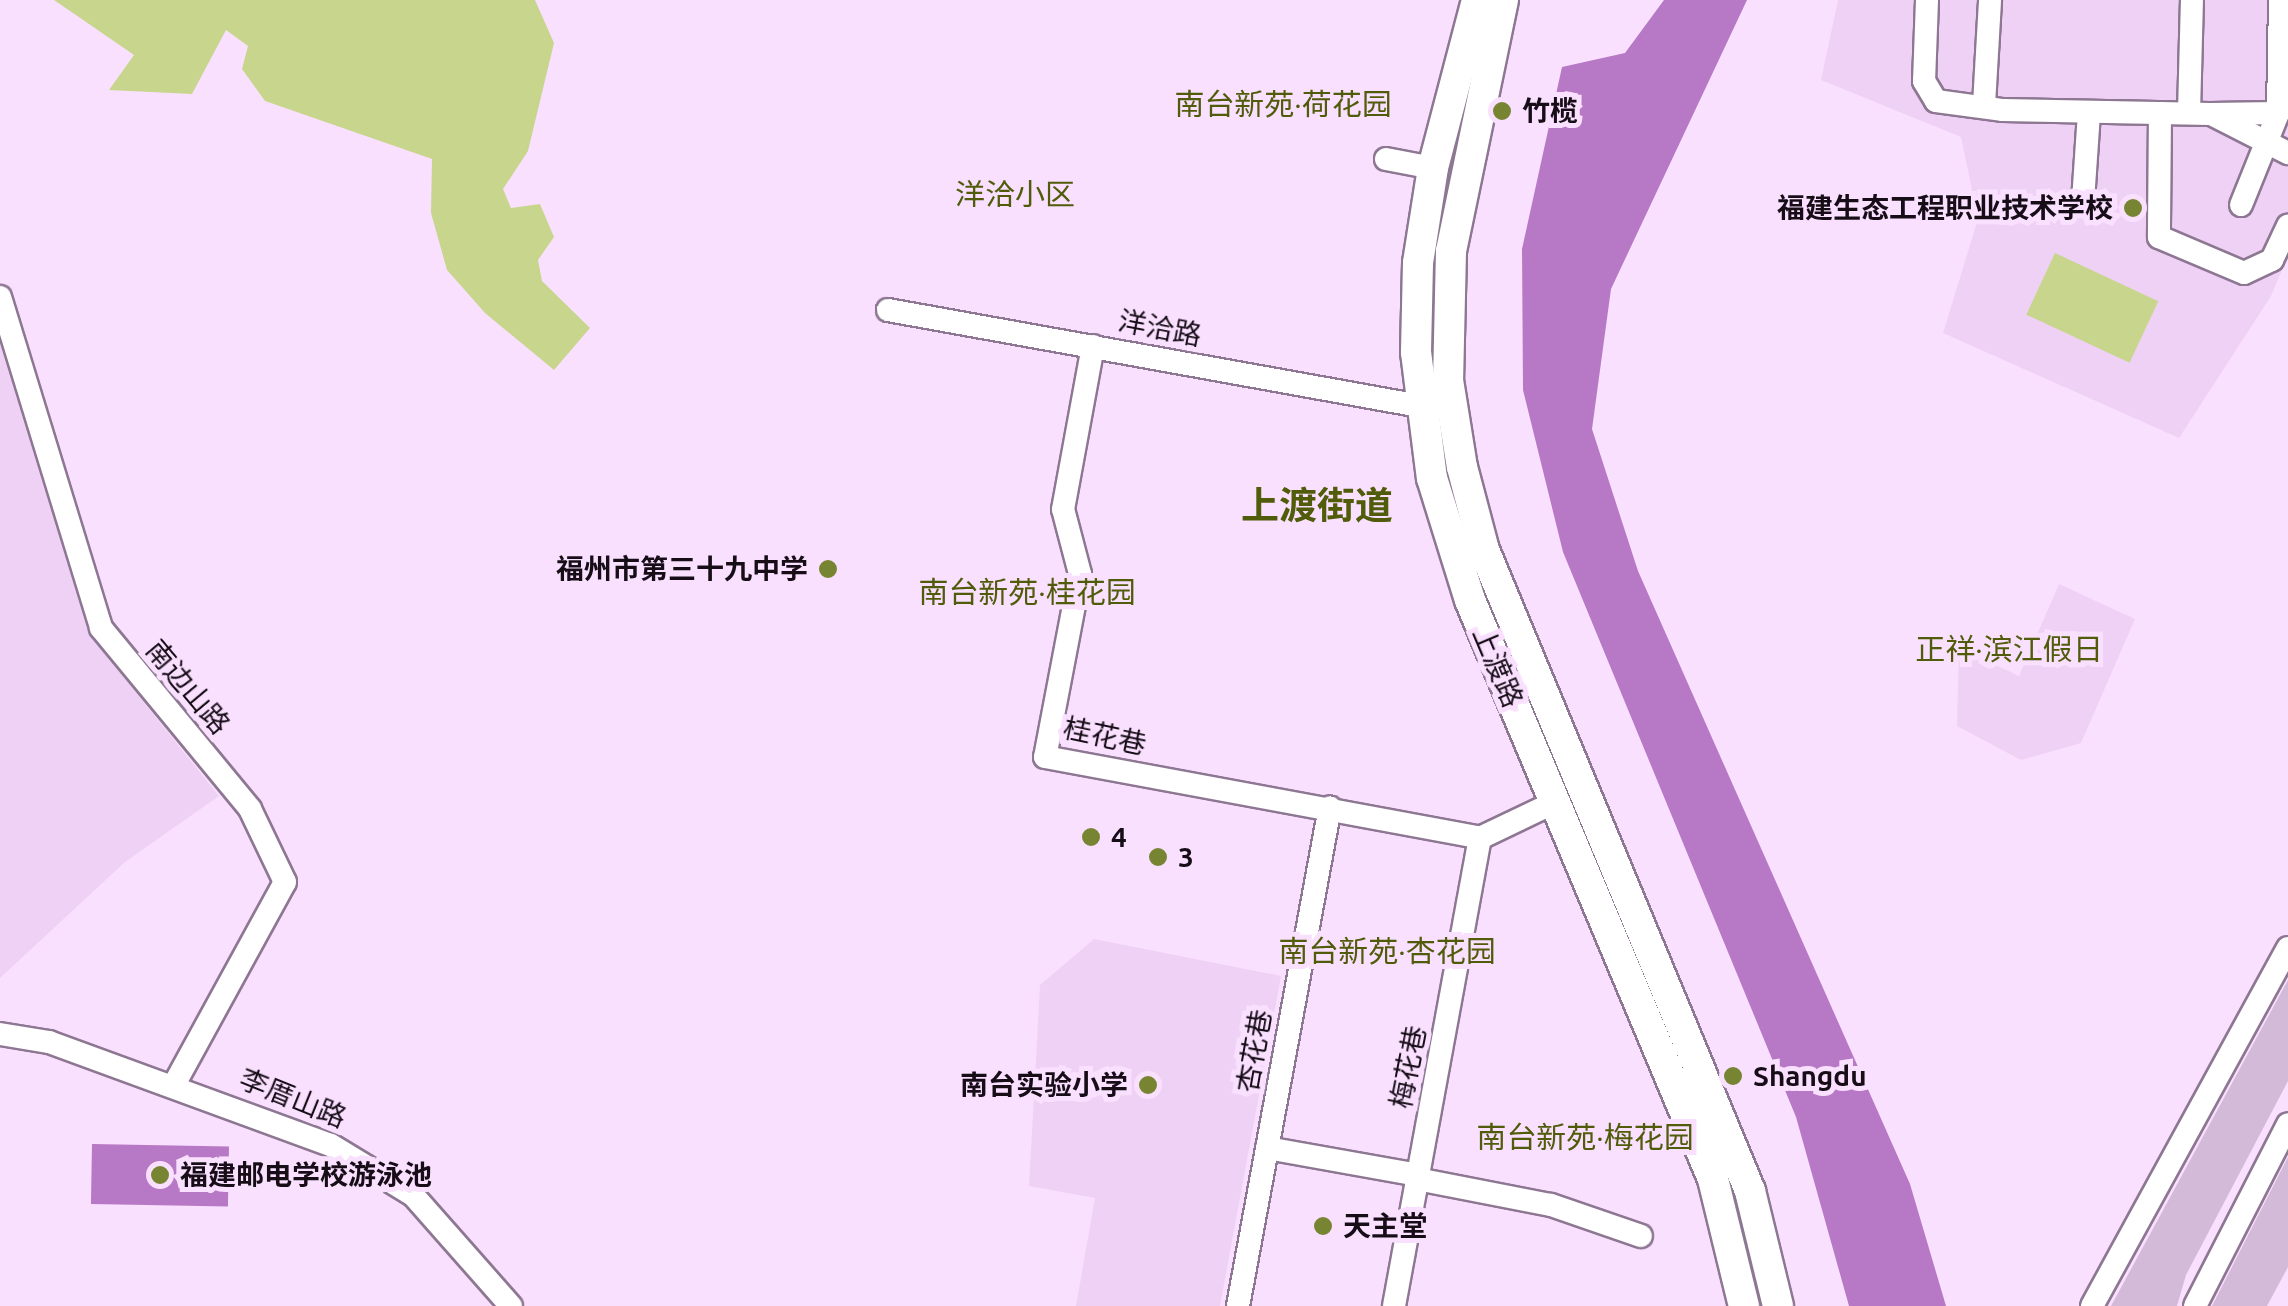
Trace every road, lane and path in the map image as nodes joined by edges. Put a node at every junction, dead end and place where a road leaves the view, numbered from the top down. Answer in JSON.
{"nodes":[{"id":1,"x":1927,"y":0,"type":"edge"},
{"id":2,"x":1990,"y":0,"type":"edge"},
{"id":3,"x":2192,"y":0,"type":"edge"},
{"id":4,"x":2280,"y":0,"type":"edge"},
{"id":5,"x":1479,"y":1,"type":"edge"},
{"id":6,"x":2284,"y":29,"type":"edge"},
{"id":7,"x":2288,"y":88,"type":"edge"},
{"id":8,"x":1978,"y":105,"type":"junction"},
{"id":9,"x":2089,"y":112,"type":"junction"},
{"id":10,"x":2160,"y":113,"type":"junction"},
{"id":11,"x":2199,"y":113,"type":"junction"},
{"id":12,"x":2278,"y":113,"type":"junction"},
{"id":13,"x":2266,"y":142,"type":"junction"},
{"id":14,"x":2288,"y":152,"type":"edge"},
{"id":15,"x":1386,"y":159,"type":"dead end"},
{"id":16,"x":1434,"y":168,"type":"junction"},
{"id":17,"x":2083,"y":201,"type":"dead end"},
{"id":18,"x":2240,"y":205,"type":"dead end"},
{"id":19,"x":2288,"y":226,"type":"edge"},
{"id":20,"x":0,"y":297,"type":"edge"},
{"id":21,"x":888,"y":310,"type":"dead end"},
{"id":22,"x":1092,"y":346,"type":"junction"},
{"id":23,"x":1420,"y":406,"type":"junction"},
{"id":24,"x":1555,"y":802,"type":"junction"},
{"id":25,"x":1330,"y":808,"type":"junction"},
{"id":26,"x":1480,"y":838,"type":"junction"},
{"id":27,"x":2288,"y":948,"type":"edge"},
{"id":28,"x":0,"y":1034,"type":"edge"},
{"id":29,"x":174,"y":1085,"type":"junction"},
{"id":30,"x":2288,"y":1124,"type":"edge"},
{"id":31,"x":1267,"y":1148,"type":"junction"},
{"id":32,"x":1417,"y":1177,"type":"junction"},
{"id":33,"x":1641,"y":1236,"type":"dead end"},
{"id":34,"x":511,"y":1306,"type":"edge"},
{"id":35,"x":1238,"y":1306,"type":"edge"},
{"id":36,"x":1394,"y":1306,"type":"edge"},
{"id":37,"x":1744,"y":1306,"type":"edge"},
{"id":38,"x":1778,"y":1306,"type":"edge"},
{"id":39,"x":2092,"y":1306,"type":"edge"},
{"id":40,"x":2196,"y":1306,"type":"edge"}],
"edges":[{"from":1,"to":8,"type":"street"},
{"from":2,"to":8,"type":"street"},
{"from":3,"to":11,"type":"street"},
{"from":4,"to":6,"type":"street"},
{"from":5,"to":16,"type":"main road","name":"上渡路"},
{"from":5,"to":38,"type":"main road","name":"上渡路"},
{"from":6,"to":12,"type":"street"},
{"from":7,"to":12,"type":"street"},
{"from":8,"to":9,"type":"street"},
{"from":9,"to":10,"type":"street"},
{"from":9,"to":17,"type":"street"},
{"from":10,"to":11,"type":"street"},
{"from":10,"to":19,"type":"street"},
{"from":11,"to":12,"type":"street"},
{"from":11,"to":13,"type":"street"},
{"from":12,"to":13,"type":"street"},
{"from":13,"to":14,"type":"street"},
{"from":13,"to":18,"type":"street"},
{"from":15,"to":16,"type":"street"},
{"from":16,"to":23,"type":"main road","name":"上渡路"},
{"from":20,"to":29,"type":"street","name":"南边山路"},
{"from":21,"to":22,"type":"street","name":"洋洽路"},
{"from":22,"to":23,"type":"street","name":"洋洽路"},
{"from":22,"to":25,"type":"street","name":"桂花巷"},
{"from":23,"to":24,"type":"main road","name":"上渡路"},
{"from":24,"to":26,"type":"street"},
{"from":24,"to":37,"type":"main road","name":"上渡路"},
{"from":25,"to":26,"type":"street","name":"桂花巷"},
{"from":25,"to":31,"type":"street","name":"杏花巷"},
{"from":26,"to":32,"type":"street","name":"梅花巷"},
{"from":27,"to":39,"type":"street"},
{"from":28,"to":29,"type":"street","name":"李厝山路"},
{"from":29,"to":34,"type":"street","name":"李厝山路"},
{"from":30,"to":40,"type":"street"},
{"from":31,"to":32,"type":"street"},
{"from":31,"to":35,"type":"street","name":"杏花巷"},
{"from":32,"to":33,"type":"street"},
{"from":32,"to":36,"type":"street","name":"梅花巷"}]}
